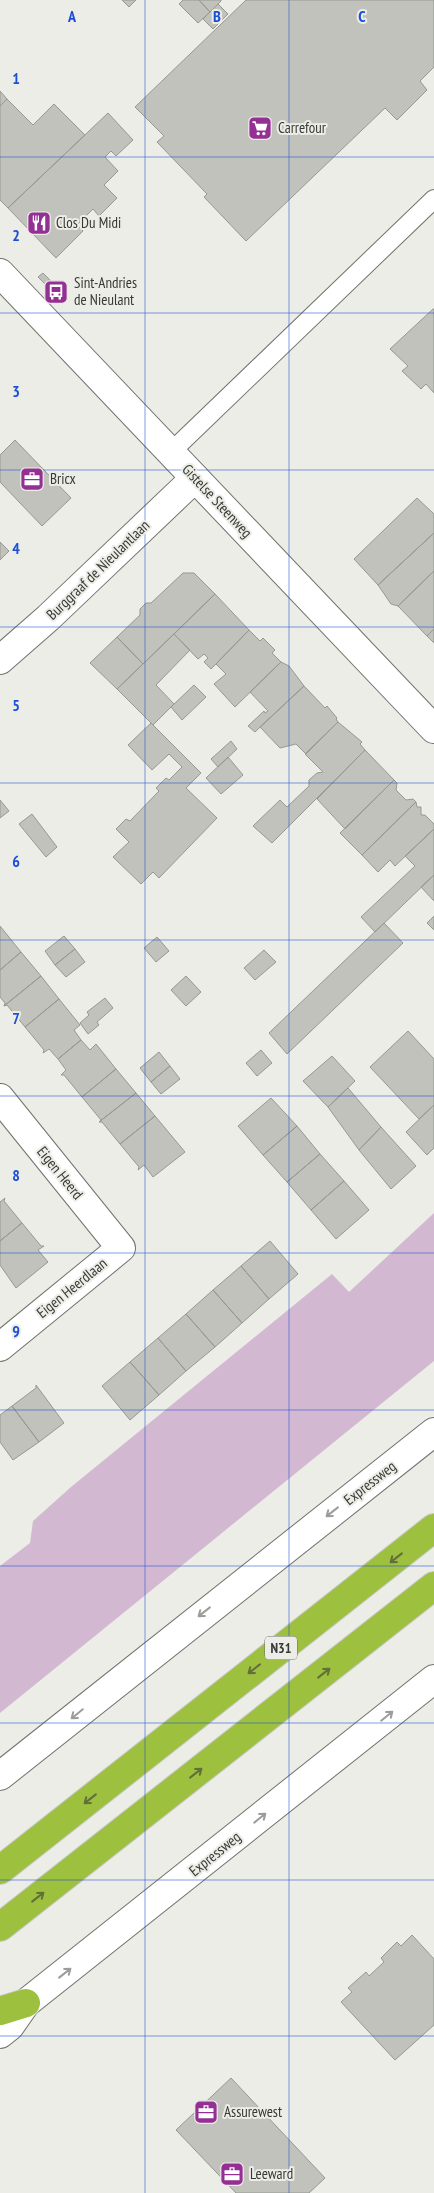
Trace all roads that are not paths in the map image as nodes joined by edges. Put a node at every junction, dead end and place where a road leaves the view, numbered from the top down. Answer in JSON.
{"nodes":[{"id":1,"x":434,"y":199,"type":"edge"},
{"id":2,"x":0,"y":273,"type":"edge"},
{"id":3,"x":171,"y":452,"type":"junction"},
{"id":4,"x":195,"y":478,"type":"junction"},
{"id":5,"x":0,"y":660,"type":"edge"},
{"id":6,"x":434,"y":729,"type":"edge"},
{"id":7,"x":0,"y":1098,"type":"edge"},
{"id":8,"x":121,"y":1248,"type":"joint"},
{"id":9,"x":0,"y":1347,"type":"edge"},
{"id":10,"x":434,"y":1432,"type":"edge"},
{"id":11,"x":434,"y":1528,"type":"edge"},
{"id":12,"x":434,"y":1586,"type":"edge"},
{"id":13,"x":434,"y":1679,"type":"edge"},
{"id":14,"x":0,"y":1776,"type":"edge"},
{"id":15,"x":0,"y":1870,"type":"edge"},
{"id":16,"x":0,"y":1927,"type":"edge"},
{"id":17,"x":26,"y":2003,"type":"junction"},
{"id":18,"x":0,"y":2011,"type":"edge"},
{"id":19,"x":0,"y":2034,"type":"edge"}],
"edges":[{"from":1,"to":3,"type":"lane"},
{"from":2,"to":3,"type":"street","name":"Gistelse Steenweg"},
{"from":3,"to":4,"type":"street","name":"Gistelse Steenweg"},
{"from":4,"to":5,"type":"street","name":"Burggraaf de Nieulantlaan"},
{"from":4,"to":6,"type":"street","name":"Gistelse Steenweg"},
{"from":7,"to":8,"type":"street","name":"Eigen Heerd"},
{"from":8,"to":9,"type":"street","name":"Eigen Heerdlaan"},
{"from":10,"to":14,"type":"street","name":"Expressweg","one_way":true},
{"from":11,"to":15,"type":"highway","number":"N31","one_way":true},
{"from":16,"to":12,"type":"highway","one_way":true},
{"from":17,"to":13,"type":"street","name":"Expressweg","one_way":true},
{"from":17,"to":18,"type":"highway"},
{"from":17,"to":19,"type":"street","name":"Expressweg"}]}
